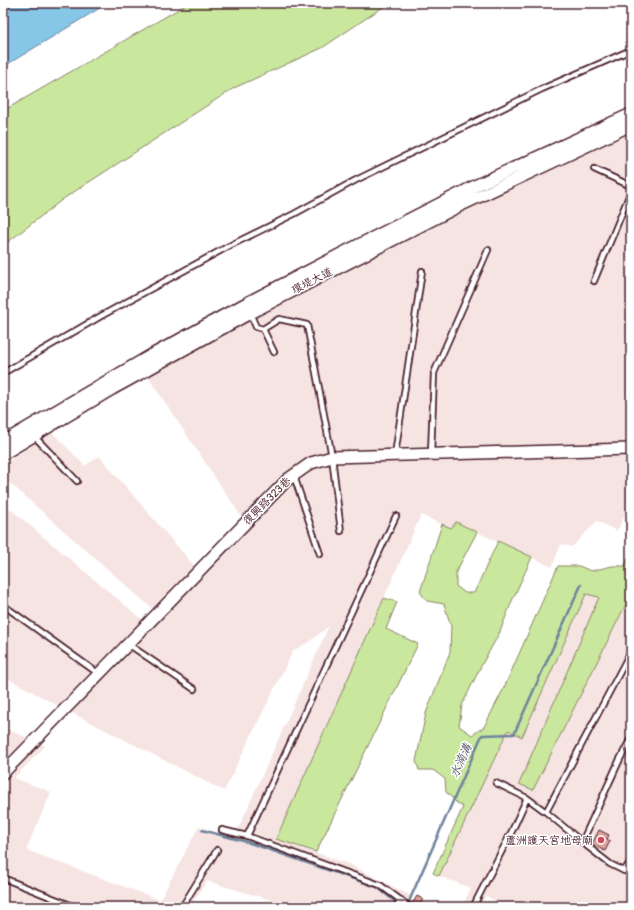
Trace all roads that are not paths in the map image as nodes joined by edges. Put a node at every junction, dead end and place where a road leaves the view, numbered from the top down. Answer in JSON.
{"nodes":[{"id":1,"x":631,"y":50,"type":"edge"},
{"id":2,"x":631,"y":114,"type":"edge"},
{"id":3,"x":631,"y":125,"type":"edge"},
{"id":4,"x":594,"y":169,"type":"dead end"},
{"id":5,"x":631,"y":186,"type":"edge"},
{"id":6,"x":631,"y":191,"type":"edge"},
{"id":7,"x":488,"y":250,"type":"dead end"},
{"id":8,"x":422,"y":271,"type":"dead end"},
{"id":9,"x":594,"y":281,"type":"dead end"},
{"id":10,"x":250,"y":313,"type":"junction"},
{"id":11,"x":263,"y":329,"type":"junction"},
{"id":12,"x":274,"y":352,"type":"dead end"},
{"id":13,"x":3,"y":373,"type":"edge"},
{"id":14,"x":34,"y":436,"type":"junction"},
{"id":15,"x":3,"y":442,"type":"edge"},
{"id":16,"x":631,"y":449,"type":"edge"},
{"id":17,"x":3,"y":454,"type":"edge"},
{"id":18,"x":432,"y":454,"type":"junction"},
{"id":19,"x":395,"y":455,"type":"junction"},
{"id":20,"x":332,"y":457,"type":"junction"},
{"id":21,"x":294,"y":474,"type":"junction"},
{"id":22,"x":77,"y":481,"type":"dead end"},
{"id":23,"x":396,"y":516,"type":"dead end"},
{"id":24,"x":340,"y":531,"type":"dead end"},
{"id":25,"x":320,"y":554,"type":"dead end"},
{"id":26,"x":3,"y":605,"type":"edge"},
{"id":27,"x":128,"y":644,"type":"junction"},
{"id":28,"x":631,"y":651,"type":"edge"},
{"id":29,"x":99,"y":674,"type":"junction"},
{"id":30,"x":194,"y":689,"type":"dead end"},
{"id":31,"x":631,"y":738,"type":"edge"},
{"id":32,"x":3,"y":773,"type":"edge"},
{"id":33,"x":496,"y":783,"type":"dead end"},
{"id":34,"x":527,"y":798,"type":"junction"},
{"id":35,"x":546,"y":812,"type":"junction"},
{"id":36,"x":222,"y":830,"type":"dead end"},
{"id":37,"x":247,"y":836,"type":"junction"},
{"id":38,"x":582,"y":842,"type":"junction"},
{"id":39,"x":217,"y":850,"type":"dead end"},
{"id":40,"x":631,"y":861,"type":"edge"},
{"id":41,"x":3,"y":878,"type":"edge"},
{"id":42,"x":401,"y":900,"type":"junction"},
{"id":43,"x":75,"y":907,"type":"edge"},
{"id":44,"x":182,"y":907,"type":"edge"},
{"id":45,"x":396,"y":907,"type":"edge"},
{"id":46,"x":410,"y":907,"type":"edge"},
{"id":47,"x":473,"y":907,"type":"edge"}],
"edges":[{"from":1,"to":13,"type":"lane"},
{"from":2,"to":15,"type":"street","name":"環堤大道"},
{"from":3,"to":10,"type":"street","name":"環堤大道"},
{"from":4,"to":5,"type":"lane"},
{"from":6,"to":9,"type":"lane"},
{"from":7,"to":18,"type":"lane"},
{"from":8,"to":19,"type":"lane"},
{"from":10,"to":11,"type":"lane"},
{"from":10,"to":14,"type":"street","name":"環堤大道"},
{"from":11,"to":12,"type":"lane"},
{"from":11,"to":20,"type":"lane"},
{"from":14,"to":17,"type":"street","name":"環堤大道"},
{"from":14,"to":22,"type":"lane"},
{"from":16,"to":18,"type":"street","name":"復興路323巷"},
{"from":18,"to":19,"type":"street","name":"復興路323巷"},
{"from":19,"to":20,"type":"street","name":"復興路323巷"},
{"from":20,"to":21,"type":"street","name":"復興路323巷"},
{"from":20,"to":24,"type":"lane"},
{"from":21,"to":25,"type":"lane"},
{"from":21,"to":27,"type":"street","name":"復興路323巷"},
{"from":23,"to":37,"type":"lane"},
{"from":26,"to":29,"type":"lane"},
{"from":27,"to":29,"type":"street","name":"復興路323巷"},
{"from":27,"to":30,"type":"lane"},
{"from":28,"to":35,"type":"lane"},
{"from":29,"to":32,"type":"street","name":"復興路323巷"},
{"from":31,"to":38,"type":"lane"},
{"from":33,"to":34,"type":"lane"},
{"from":34,"to":35,"type":"lane"},
{"from":34,"to":47,"type":"lane"},
{"from":35,"to":38,"type":"lane"},
{"from":36,"to":37,"type":"lane"},
{"from":37,"to":42,"type":"lane"},
{"from":38,"to":40,"type":"lane"},
{"from":39,"to":44,"type":"lane"},
{"from":41,"to":43,"type":"lane"},
{"from":42,"to":45,"type":"lane"},
{"from":42,"to":46,"type":"lane"}]}
